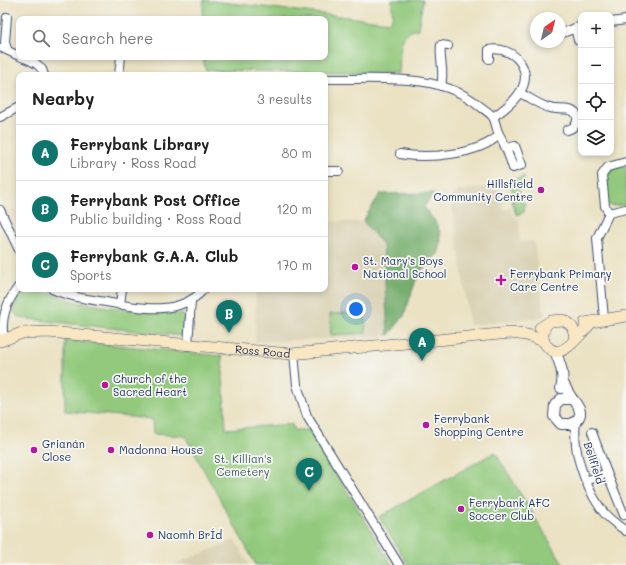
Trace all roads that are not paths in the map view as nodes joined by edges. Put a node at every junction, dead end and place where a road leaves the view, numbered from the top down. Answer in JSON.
{"nodes":[{"id":1,"x":7,"y":17,"type":"dead end"},
{"id":2,"x":626,"y":20,"type":"edge"},
{"id":3,"x":614,"y":22,"type":"edge"},
{"id":4,"x":578,"y":27,"type":"edge"},
{"id":5,"x":566,"y":32,"type":"edge"},
{"id":6,"x":448,"y":46,"type":"dead end"},
{"id":7,"x":3,"y":48,"type":"edge"},
{"id":8,"x":16,"y":54,"type":"edge"},
{"id":9,"x":489,"y":59,"type":"dead end"},
{"id":10,"x":28,"y":60,"type":"edge"},
{"id":11,"x":121,"y":60,"type":"edge"},
{"id":12,"x":43,"y":72,"type":"edge"},
{"id":13,"x":119,"y":72,"type":"edge"},
{"id":14,"x":328,"y":80,"type":"edge"},
{"id":15,"x":441,"y":86,"type":"junction"},
{"id":16,"x":520,"y":93,"type":"junction"},
{"id":17,"x":16,"y":109,"type":"edge"},
{"id":18,"x":0,"y":117,"type":"edge"},
{"id":19,"x":493,"y":117,"type":"junction"},
{"id":20,"x":567,"y":130,"type":"dead end"},
{"id":21,"x":500,"y":134,"type":"junction"},
{"id":22,"x":507,"y":148,"type":"dead end"},
{"id":23,"x":400,"y":154,"type":"dead end"},
{"id":24,"x":626,"y":162,"type":"edge"},
{"id":25,"x":328,"y":171,"type":"edge"},
{"id":26,"x":339,"y":171,"type":"dead end"},
{"id":27,"x":626,"y":209,"type":"edge"},
{"id":28,"x":0,"y":210,"type":"edge"},
{"id":29,"x":609,"y":213,"type":"junction"},
{"id":30,"x":16,"y":235,"type":"edge"},
{"id":31,"x":16,"y":292,"type":"edge"},
{"id":32,"x":60,"y":292,"type":"edge"},
{"id":33,"x":122,"y":292,"type":"edge"},
{"id":34,"x":200,"y":292,"type":"edge"},
{"id":35,"x":191,"y":300,"type":"junction"},
{"id":36,"x":120,"y":305,"type":"junction"},
{"id":37,"x":626,"y":316,"type":"edge"},
{"id":38,"x":604,"y":319,"type":"junction"},
{"id":39,"x":592,"y":322,"type":"junction"},
{"id":40,"x":546,"y":325,"type":"junction"},
{"id":41,"x":571,"y":325,"type":"junction"},
{"id":42,"x":527,"y":335,"type":"junction"},
{"id":43,"x":2,"y":340,"type":"edge"},
{"id":44,"x":544,"y":341,"type":"junction"},
{"id":45,"x":572,"y":343,"type":"junction"},
{"id":46,"x":188,"y":346,"type":"junction"},
{"id":47,"x":555,"y":351,"type":"junction"},
{"id":48,"x":294,"y":354,"type":"junction"},
{"id":49,"x":561,"y":365,"type":"junction"},
{"id":50,"x":563,"y":383,"type":"junction"},
{"id":51,"x":572,"y":399,"type":"junction"},
{"id":52,"x":558,"y":402,"type":"junction"},
{"id":53,"x":576,"y":421,"type":"junction"},
{"id":54,"x":564,"y":425,"type":"junction"},
{"id":55,"x":592,"y":432,"type":"dead end"},
{"id":56,"x":574,"y":436,"type":"junction"},
{"id":57,"x":607,"y":473,"type":"junction"},
{"id":58,"x":586,"y":481,"type":"junction"},
{"id":59,"x":624,"y":515,"type":"dead end"},
{"id":60,"x":626,"y":531,"type":"edge"},
{"id":61,"x":399,"y":565,"type":"edge"}],
"edges":[{"from":1,"to":7,"type":"street"},
{"from":2,"to":3,"type":"street"},
{"from":4,"to":5,"type":"street"},
{"from":6,"to":15,"type":"street"},
{"from":7,"to":8,"type":"street"},
{"from":9,"to":16,"type":"street"},
{"from":10,"to":12,"type":"street"},
{"from":11,"to":13,"type":"street"},
{"from":14,"to":15,"type":"street"},
{"from":15,"to":19,"type":"street"},
{"from":16,"to":19,"type":"street"},
{"from":16,"to":20,"type":"street"},
{"from":17,"to":18,"type":"street"},
{"from":19,"to":21,"type":"street"},
{"from":21,"to":22,"type":"street"},
{"from":21,"to":23,"type":"street"},
{"from":24,"to":29,"type":"street"},
{"from":25,"to":26,"type":"street"},
{"from":27,"to":29,"type":"street"},
{"from":28,"to":30,"type":"street"},
{"from":29,"to":38,"type":"street"},
{"from":31,"to":43,"type":"street"},
{"from":32,"to":36,"type":"street"},
{"from":33,"to":36,"type":"street"},
{"from":34,"to":35,"type":"street"},
{"from":35,"to":36,"type":"street"},
{"from":35,"to":46,"type":"street"},
{"from":37,"to":38,"type":"main road"},
{"from":38,"to":39,"type":"main road"},
{"from":39,"to":41,"type":"main road"},
{"from":39,"to":45,"type":"main road"},
{"from":40,"to":41,"type":"main road"},
{"from":40,"to":42,"type":"main road"},
{"from":40,"to":44,"type":"main road"},
{"from":41,"to":45,"type":"main road"},
{"from":42,"to":44,"type":"main road","name":"Ross Road"},
{"from":42,"to":48,"type":"main road","name":"Ross Road"},
{"from":43,"to":46,"type":"main road","name":"Ross Road"},
{"from":44,"to":47,"type":"main road"},
{"from":45,"to":47,"type":"main road"},
{"from":45,"to":49,"type":"street"},
{"from":46,"to":48,"type":"main road","name":"Ross Road"},
{"from":47,"to":49,"type":"street"},
{"from":48,"to":61,"type":"street"},
{"from":49,"to":50,"type":"street"},
{"from":50,"to":51,"type":"street"},
{"from":50,"to":52,"type":"street"},
{"from":51,"to":52,"type":"street"},
{"from":51,"to":53,"type":"street"},
{"from":52,"to":54,"type":"street"},
{"from":53,"to":54,"type":"street"},
{"from":53,"to":56,"type":"street","name":"Bellfield"},
{"from":54,"to":56,"type":"street","name":"Bellfield"},
{"from":55,"to":57,"type":"street"},
{"from":56,"to":58,"type":"street","name":"Bellfield"},
{"from":57,"to":58,"type":"street"},
{"from":57,"to":59,"type":"street"},
{"from":58,"to":60,"type":"street","name":"Bellfield"}]}
